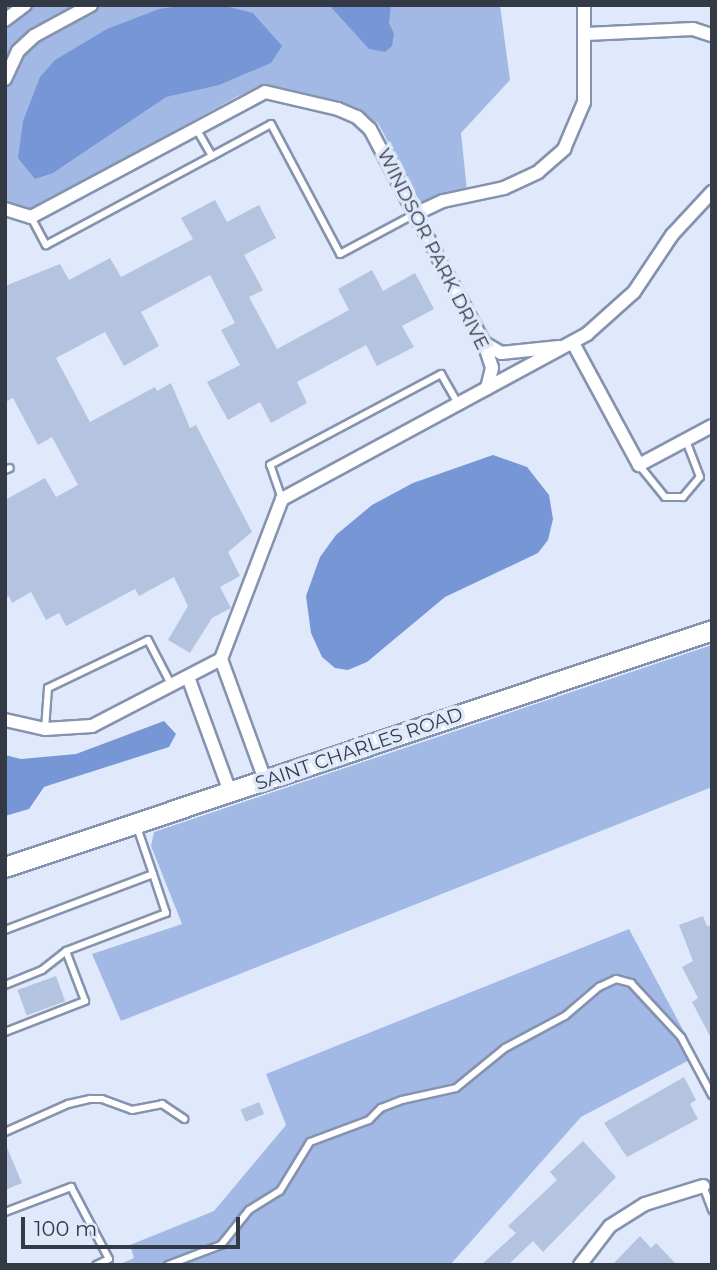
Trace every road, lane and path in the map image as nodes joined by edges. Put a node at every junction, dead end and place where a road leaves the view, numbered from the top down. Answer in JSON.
{"nodes":[{"id":1,"x":25,"y":5,"type":"edge"},
{"id":2,"x":91,"y":5,"type":"edge"},
{"id":3,"x":584,"y":5,"type":"edge"},
{"id":4,"x":5,"y":20,"type":"edge"},
{"id":5,"x":586,"y":33,"type":"junction"},
{"id":6,"x":712,"y":35,"type":"edge"},
{"id":7,"x":5,"y":79,"type":"edge"},
{"id":8,"x":197,"y":130,"type":"junction"},
{"id":9,"x":212,"y":156,"type":"junction"},
{"id":10,"x":712,"y":192,"type":"edge"},
{"id":11,"x":5,"y":209,"type":"edge"},
{"id":12,"x":415,"y":214,"type":"junction"},
{"id":13,"x":31,"y":217,"type":"junction"},
{"id":14,"x":484,"y":343,"type":"junction"},
{"id":15,"x":573,"y":344,"type":"junction"},
{"id":16,"x":487,"y":388,"type":"junction"},
{"id":17,"x":458,"y":404,"type":"junction"},
{"id":18,"x":712,"y":426,"type":"edge"},
{"id":19,"x":686,"y":440,"type":"junction"},
{"id":20,"x":639,"y":465,"type":"junction"},
{"id":21,"x":282,"y":499,"type":"junction"},
{"id":22,"x":712,"y":630,"type":"edge"},
{"id":23,"x":221,"y":659,"type":"junction"},
{"id":24,"x":188,"y":677,"type":"junction"},
{"id":25,"x":172,"y":685,"type":"junction"},
{"id":26,"x":5,"y":720,"type":"edge"},
{"id":27,"x":45,"y":729,"type":"junction"},
{"id":28,"x":265,"y":780,"type":"junction"},
{"id":29,"x":230,"y":792,"type":"junction"},
{"id":30,"x":136,"y":824,"type":"junction"},
{"id":31,"x":5,"y":867,"type":"edge"},
{"id":32,"x":153,"y":874,"type":"junction"},
{"id":33,"x":5,"y":930,"type":"edge"},
{"id":34,"x":66,"y":951,"type":"junction"},
{"id":35,"x":5,"y":985,"type":"edge"},
{"id":36,"x":5,"y":1032,"type":"edge"},
{"id":37,"x":712,"y":1095,"type":"edge"},
{"id":38,"x":184,"y":1119,"type":"dead end"},
{"id":39,"x":5,"y":1132,"type":"edge"},
{"id":40,"x":703,"y":1186,"type":"joint"},
{"id":41,"x":712,"y":1210,"type":"edge"},
{"id":42,"x":5,"y":1212,"type":"edge"},
{"id":43,"x":96,"y":1265,"type":"edge"},
{"id":44,"x":168,"y":1265,"type":"edge"},
{"id":45,"x":580,"y":1265,"type":"edge"}],
"edges":[{"from":1,"to":4,"type":"street"},
{"from":2,"to":7,"type":"street"},
{"from":3,"to":5,"type":"street"},
{"from":5,"to":6,"type":"street"},
{"from":5,"to":12,"type":"street"},
{"from":8,"to":9,"type":"lane"},
{"from":8,"to":12,"type":"street","name":"WINDSOR PARK DRIVE"},
{"from":8,"to":13,"type":"street","name":"WINDSOR PARK DRIVE"},
{"from":9,"to":12,"type":"lane"},
{"from":9,"to":13,"type":"lane"},
{"from":10,"to":15,"type":"street"},
{"from":11,"to":13,"type":"street"},
{"from":12,"to":14,"type":"street","name":"WINDSOR PARK DRIVE"},
{"from":14,"to":15,"type":"street"},
{"from":14,"to":16,"type":"street","name":"WINDSOR PARK DRIVE"},
{"from":15,"to":16,"type":"street"},
{"from":15,"to":20,"type":"street"},
{"from":16,"to":17,"type":"street"},
{"from":17,"to":21,"type":"street"},
{"from":17,"to":21,"type":"lane"},
{"from":18,"to":19,"type":"street"},
{"from":19,"to":20,"type":"street"},
{"from":19,"to":20,"type":"lane"},
{"from":21,"to":23,"type":"street"},
{"from":22,"to":28,"type":"street","name":"SAINT CHARLES ROAD"},
{"from":23,"to":24,"type":"street"},
{"from":23,"to":28,"type":"street"},
{"from":24,"to":25,"type":"street"},
{"from":24,"to":29,"type":"street"},
{"from":25,"to":27,"type":"street"},
{"from":25,"to":27,"type":"lane"},
{"from":26,"to":27,"type":"street"},
{"from":28,"to":29,"type":"street","name":"SAINT CHARLES ROAD"},
{"from":29,"to":30,"type":"street","name":"SAINT CHARLES ROAD"},
{"from":30,"to":31,"type":"street","name":"SAINT CHARLES ROAD"},
{"from":30,"to":32,"type":"lane"},
{"from":32,"to":33,"type":"lane"},
{"from":32,"to":34,"type":"lane"},
{"from":34,"to":35,"type":"lane"},
{"from":34,"to":36,"type":"lane"},
{"from":37,"to":44,"type":"lane"},
{"from":38,"to":39,"type":"lane"},
{"from":40,"to":41,"type":"lane"},
{"from":40,"to":45,"type":"street"},
{"from":42,"to":43,"type":"lane"}]}
